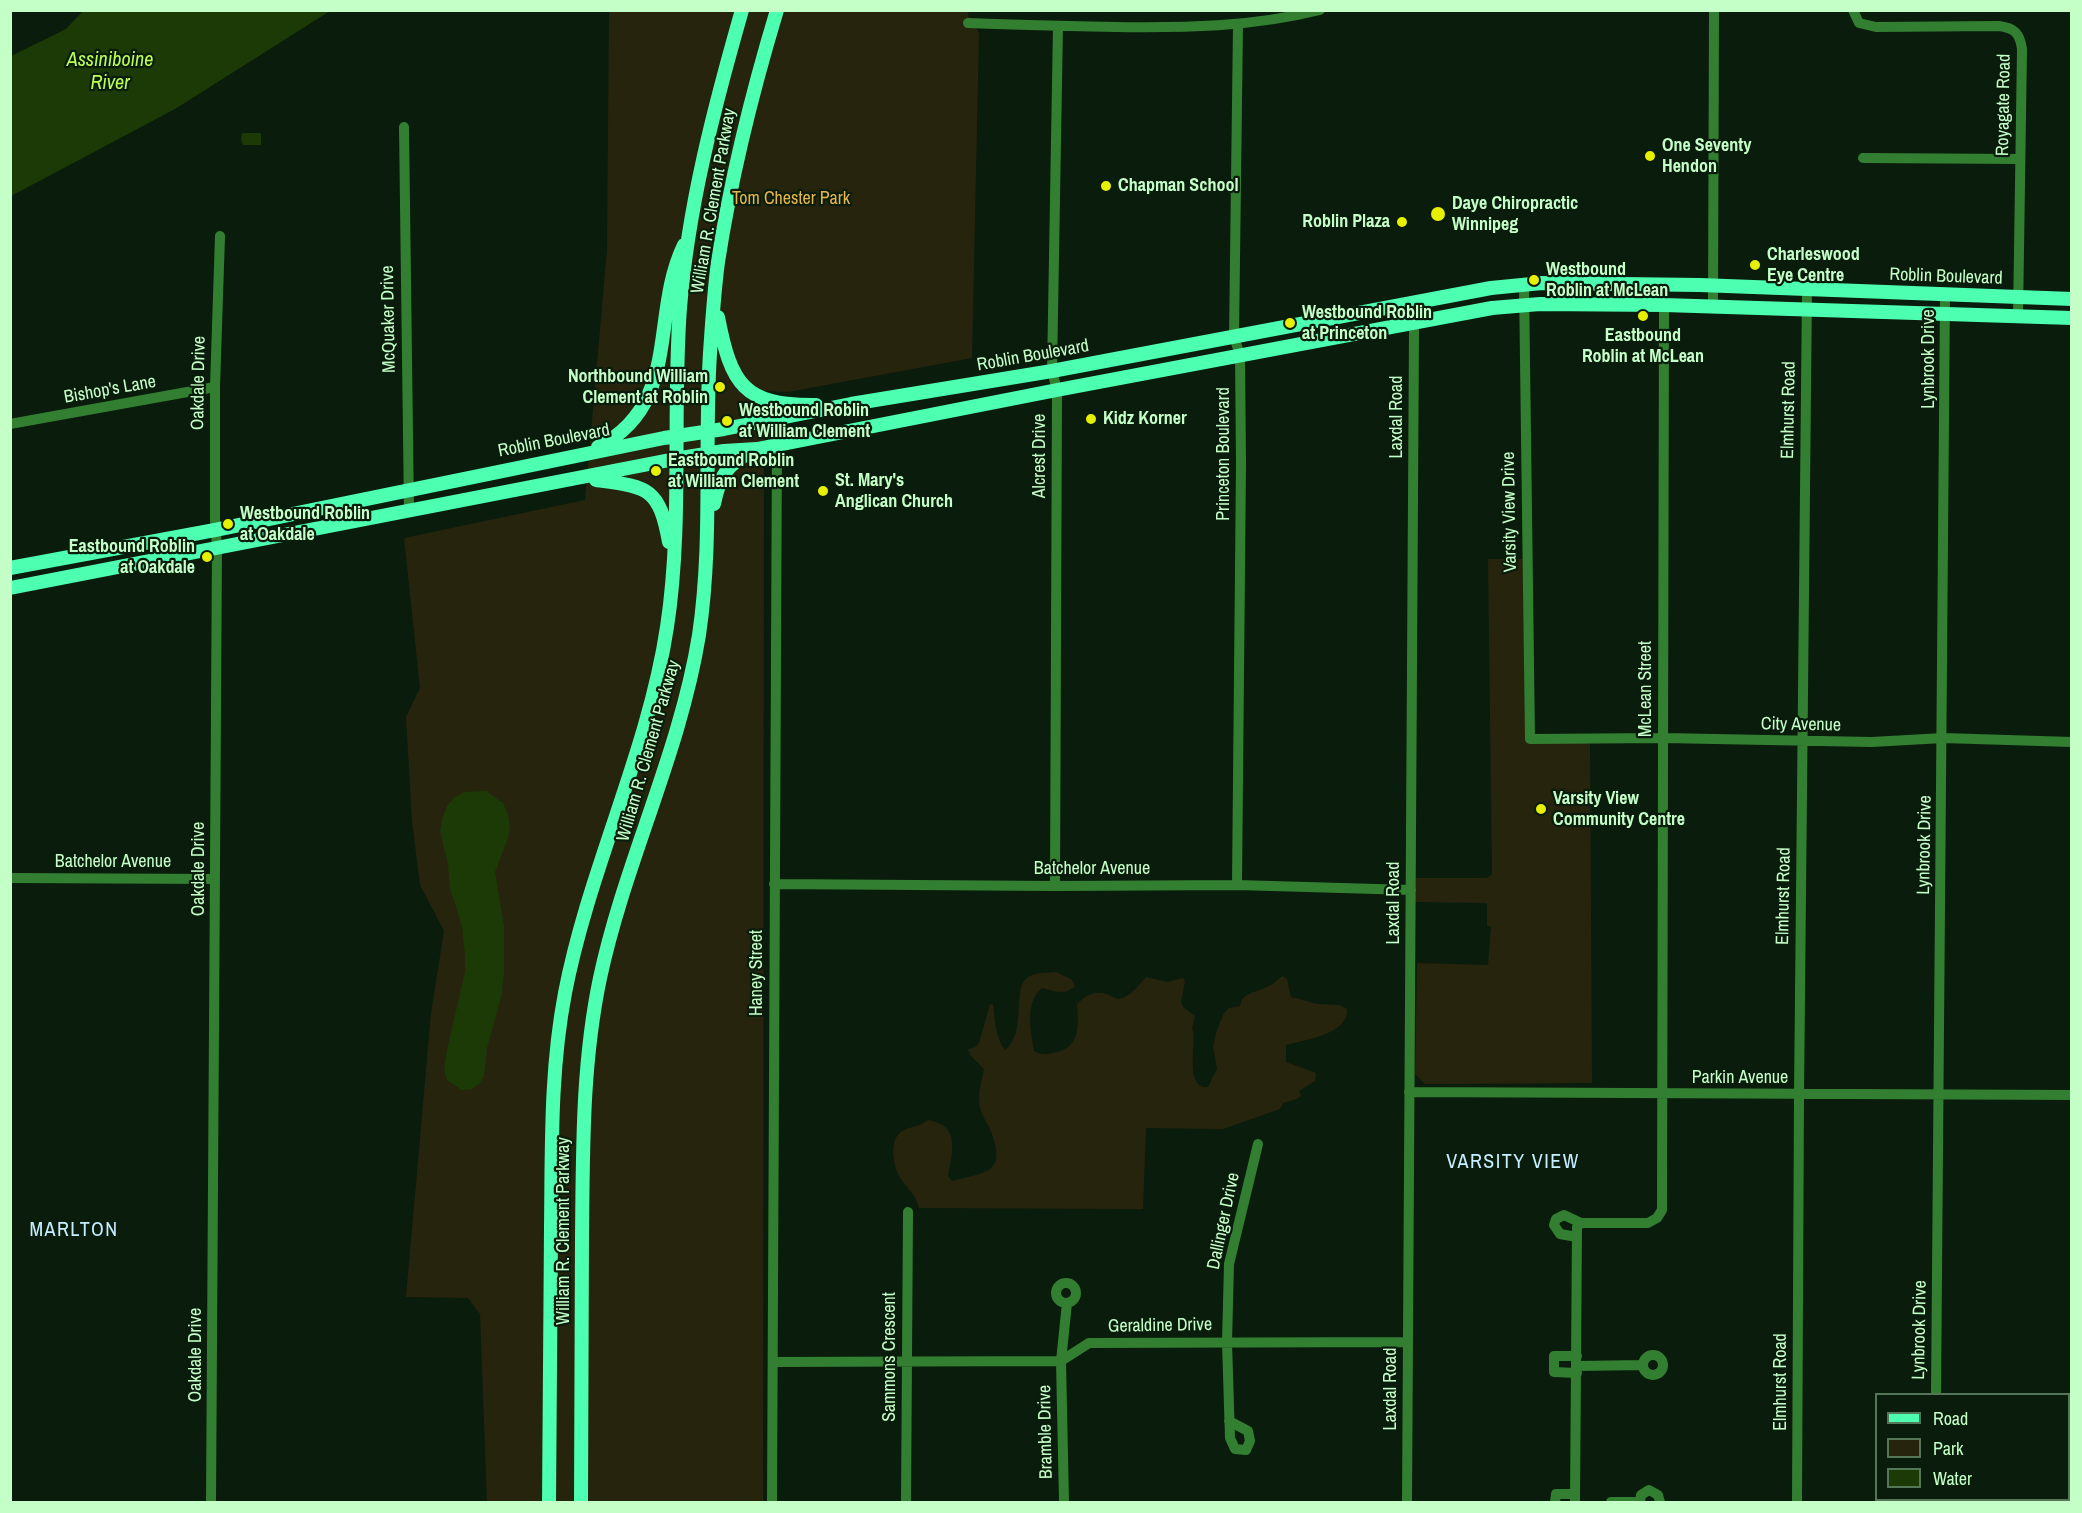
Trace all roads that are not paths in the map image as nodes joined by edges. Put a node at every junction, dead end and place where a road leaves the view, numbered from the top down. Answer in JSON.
{"nodes":[{"id":1,"x":742,"y":10,"type":"edge"},
{"id":2,"x":777,"y":10,"type":"edge"},
{"id":3,"x":1320,"y":10,"type":"edge"},
{"id":4,"x":1714,"y":10,"type":"edge"},
{"id":5,"x":1853,"y":10,"type":"edge"},
{"id":6,"x":968,"y":23,"type":"dead end"},
{"id":7,"x":1238,"y":25,"type":"junction"},
{"id":8,"x":1058,"y":26,"type":"junction"},
{"id":9,"x":404,"y":127,"type":"dead end"},
{"id":10,"x":1863,"y":158,"type":"dead end"},
{"id":11,"x":2020,"y":159,"type":"junction"},
{"id":12,"x":689,"y":235,"type":"junction"},
{"id":13,"x":220,"y":236,"type":"dead end"},
{"id":14,"x":1524,"y":284,"type":"junction"},
{"id":15,"x":1713,"y":285,"type":"junction"},
{"id":16,"x":1658,"y":286,"type":"junction"},
{"id":17,"x":1807,"y":289,"type":"junction"},
{"id":18,"x":1945,"y":295,"type":"junction"},
{"id":19,"x":714,"y":296,"type":"junction"},
{"id":20,"x":2018,"y":297,"type":"junction"},
{"id":21,"x":2072,"y":299,"type":"edge"},
{"id":22,"x":1410,"y":304,"type":"junction"},
{"id":23,"x":1524,"y":305,"type":"junction"},
{"id":24,"x":1664,"y":305,"type":"junction"},
{"id":25,"x":1713,"y":307,"type":"junction"},
{"id":26,"x":1807,"y":311,"type":"junction"},
{"id":27,"x":1945,"y":315,"type":"junction"},
{"id":28,"x":2018,"y":317,"type":"junction"},
{"id":29,"x":2072,"y":318,"type":"edge"},
{"id":30,"x":1413,"y":322,"type":"junction"},
{"id":31,"x":1234,"y":337,"type":"junction"},
{"id":32,"x":1240,"y":355,"type":"junction"},
{"id":33,"x":1052,"y":371,"type":"junction"},
{"id":34,"x":215,"y":387,"type":"junction"},
{"id":35,"x":1057,"y":390,"type":"junction"},
{"id":36,"x":851,"y":404,"type":"junction"},
{"id":37,"x":10,"y":424,"type":"edge"},
{"id":38,"x":709,"y":431,"type":"junction"},
{"id":39,"x":676,"y":436,"type":"junction"},
{"id":40,"x":777,"y":444,"type":"junction"},
{"id":41,"x":757,"y":448,"type":"junction"},
{"id":42,"x":587,"y":453,"type":"junction"},
{"id":43,"x":708,"y":453,"type":"junction"},
{"id":44,"x":675,"y":459,"type":"junction"},
{"id":45,"x":585,"y":478,"type":"junction"},
{"id":46,"x":408,"y":491,"type":"junction"},
{"id":47,"x":409,"y":511,"type":"junction"},
{"id":48,"x":708,"y":529,"type":"junction"},
{"id":49,"x":215,"y":530,"type":"junction"},
{"id":50,"x":217,"y":547,"type":"junction"},
{"id":51,"x":674,"y":567,"type":"junction"},
{"id":52,"x":10,"y":568,"type":"edge"},
{"id":53,"x":10,"y":588,"type":"edge"},
{"id":54,"x":1663,"y":738,"type":"junction"},
{"id":55,"x":1943,"y":738,"type":"junction"},
{"id":56,"x":1530,"y":739,"type":"joint"},
{"id":57,"x":1802,"y":741,"type":"junction"},
{"id":58,"x":2072,"y":742,"type":"edge"},
{"id":59,"x":10,"y":878,"type":"edge"},
{"id":60,"x":215,"y":879,"type":"junction"},
{"id":61,"x":774,"y":884,"type":"junction"},
{"id":62,"x":1237,"y":885,"type":"junction"},
{"id":63,"x":1055,"y":886,"type":"junction"},
{"id":64,"x":1411,"y":890,"type":"junction"},
{"id":65,"x":1409,"y":1092,"type":"junction"},
{"id":66,"x":1939,"y":1093,"type":"junction"},
{"id":67,"x":1662,"y":1094,"type":"junction"},
{"id":68,"x":1799,"y":1095,"type":"junction"},
{"id":69,"x":2072,"y":1095,"type":"edge"},
{"id":70,"x":1258,"y":1144,"type":"dead end"},
{"id":71,"x":908,"y":1212,"type":"dead end"},
{"id":72,"x":1581,"y":1223,"type":"junction"},
{"id":73,"x":1577,"y":1238,"type":"junction"},
{"id":74,"x":1067,"y":1303,"type":"dead end"},
{"id":75,"x":1227,"y":1342,"type":"junction"},
{"id":76,"x":1408,"y":1342,"type":"junction"},
{"id":77,"x":906,"y":1361,"type":"junction"},
{"id":78,"x":1061,"y":1361,"type":"junction"},
{"id":79,"x":773,"y":1362,"type":"junction"},
{"id":80,"x":1577,"y":1365,"type":"junction"},
{"id":81,"x":1642,"y":1365,"type":"dead end"},
{"id":82,"x":1936,"y":1393,"type":"edge"},
{"id":83,"x":1229,"y":1421,"type":"dead end"},
{"id":84,"x":1575,"y":1498,"type":"edge"},
{"id":85,"x":1640,"y":1502,"type":"edge"},
{"id":86,"x":211,"y":1503,"type":"edge"},
{"id":87,"x":549,"y":1503,"type":"edge"},
{"id":88,"x":580,"y":1503,"type":"edge"},
{"id":89,"x":772,"y":1503,"type":"edge"},
{"id":90,"x":906,"y":1503,"type":"edge"},
{"id":91,"x":1064,"y":1503,"type":"edge"},
{"id":92,"x":1407,"y":1503,"type":"edge"},
{"id":93,"x":1556,"y":1503,"type":"edge"},
{"id":94,"x":1611,"y":1503,"type":"edge"},
{"id":95,"x":1660,"y":1503,"type":"edge"},
{"id":96,"x":1797,"y":1503,"type":"edge"}],
"edges":[{"from":1,"to":12,"type":"main road","name":"William R. Clement Parkway"},
{"from":2,"to":19,"type":"main road","name":"William R. Clement Parkway"},
{"from":3,"to":7,"type":"street"},
{"from":4,"to":15,"type":"street"},
{"from":5,"to":11,"type":"street","name":"Royagate Road"},
{"from":6,"to":8,"type":"street"},
{"from":7,"to":8,"type":"street"},
{"from":7,"to":31,"type":"street","name":"Princeton Boulevard"},
{"from":8,"to":33,"type":"street","name":"Alcrest Drive"},
{"from":9,"to":46,"type":"street","name":"McQuaker Drive"},
{"from":10,"to":11,"type":"street"},
{"from":11,"to":20,"type":"street","name":"Royagate Road"},
{"from":12,"to":39,"type":"main road","name":"William R. Clement Parkway"},
{"from":12,"to":42,"type":"main road"},
{"from":13,"to":34,"type":"street","name":"Oakdale Drive"},
{"from":14,"to":16,"type":"main road","name":"Roblin Boulevard"},
{"from":14,"to":22,"type":"main road","name":"Roblin Boulevard"},
{"from":14,"to":23,"type":"street","name":"Varsity View Drive"},
{"from":15,"to":16,"type":"main road","name":"Roblin Boulevard"},
{"from":15,"to":17,"type":"main road","name":"Roblin Boulevard"},
{"from":15,"to":25,"type":"street"},
{"from":16,"to":24,"type":"street","name":"McLean Street"},
{"from":17,"to":18,"type":"main road","name":"Roblin Boulevard"},
{"from":17,"to":26,"type":"street","name":"Elmhurst Road"},
{"from":18,"to":20,"type":"main road","name":"Roblin Boulevard"},
{"from":18,"to":27,"type":"street","name":"Lynbrook Drive"},
{"from":19,"to":36,"type":"main road"},
{"from":19,"to":38,"type":"main road","name":"William R. Clement Parkway"},
{"from":20,"to":21,"type":"main road","name":"Roblin Boulevard"},
{"from":20,"to":28,"type":"street","name":"Royagate Road"},
{"from":22,"to":30,"type":"street","name":"Laxdal Road"},
{"from":22,"to":31,"type":"main road","name":"Roblin Boulevard"},
{"from":23,"to":24,"type":"main road","name":"Roblin Boulevard"},
{"from":23,"to":30,"type":"main road","name":"Roblin Boulevard"},
{"from":23,"to":56,"type":"street","name":"Varsity View Drive"},
{"from":24,"to":25,"type":"main road","name":"Roblin Boulevard"},
{"from":24,"to":54,"type":"street","name":"McLean Street"},
{"from":25,"to":26,"type":"main road","name":"Roblin Boulevard"},
{"from":26,"to":27,"type":"main road","name":"Roblin Boulevard"},
{"from":26,"to":57,"type":"street","name":"Elmhurst Road"},
{"from":27,"to":28,"type":"main road","name":"Roblin Boulevard"},
{"from":27,"to":55,"type":"street","name":"Lynbrook Drive"},
{"from":28,"to":29,"type":"main road","name":"Roblin Boulevard"},
{"from":30,"to":32,"type":"main road","name":"Roblin Boulevard"},
{"from":30,"to":64,"type":"street","name":"Laxdal Road"},
{"from":31,"to":32,"type":"street","name":"Princeton Boulevard"},
{"from":31,"to":33,"type":"main road","name":"Roblin Boulevard"},
{"from":32,"to":35,"type":"main road","name":"Roblin Boulevard"},
{"from":32,"to":62,"type":"street","name":"Princeton Boulevard"},
{"from":33,"to":35,"type":"street","name":"Alcrest Drive"},
{"from":33,"to":36,"type":"main road","name":"Roblin Boulevard"},
{"from":34,"to":37,"type":"street","name":"Bishop's Lane"},
{"from":34,"to":49,"type":"street","name":"Oakdale Drive"},
{"from":35,"to":40,"type":"main road","name":"Roblin Boulevard"},
{"from":35,"to":63,"type":"street","name":"Alcrest Drive"},
{"from":36,"to":38,"type":"main road","name":"Roblin Boulevard"},
{"from":38,"to":39,"type":"main road","name":"Roblin Boulevard"},
{"from":38,"to":43,"type":"main road","name":"William R. Clement Parkway"},
{"from":39,"to":42,"type":"main road","name":"Roblin Boulevard"},
{"from":39,"to":44,"type":"main road","name":"William R. Clement Parkway"},
{"from":40,"to":41,"type":"main road","name":"Roblin Boulevard"},
{"from":40,"to":61,"type":"street","name":"Haney Street"},
{"from":41,"to":43,"type":"main road","name":"Roblin Boulevard"},
{"from":41,"to":48,"type":"main road"},
{"from":42,"to":46,"type":"main road","name":"Roblin Boulevard"},
{"from":43,"to":44,"type":"main road","name":"Roblin Boulevard"},
{"from":43,"to":48,"type":"main road","name":"William R. Clement Parkway"},
{"from":44,"to":45,"type":"main road","name":"Roblin Boulevard"},
{"from":44,"to":51,"type":"main road","name":"William R. Clement Parkway"},
{"from":45,"to":47,"type":"main road","name":"Roblin Boulevard"},
{"from":45,"to":51,"type":"main road"},
{"from":46,"to":47,"type":"street","name":"McQuaker Drive"},
{"from":46,"to":49,"type":"main road","name":"Roblin Boulevard"},
{"from":47,"to":50,"type":"main road","name":"Roblin Boulevard"},
{"from":48,"to":88,"type":"main road","name":"William R. Clement Parkway"},
{"from":49,"to":50,"type":"street","name":"Oakdale Drive"},
{"from":49,"to":52,"type":"main road","name":"Roblin Boulevard"},
{"from":50,"to":53,"type":"main road","name":"Roblin Boulevard"},
{"from":50,"to":60,"type":"street","name":"Oakdale Drive"},
{"from":51,"to":87,"type":"main road","name":"William R. Clement Parkway"},
{"from":54,"to":56,"type":"street","name":"City Avenue"},
{"from":54,"to":57,"type":"street","name":"City Avenue"},
{"from":54,"to":67,"type":"street","name":"McLean Street"},
{"from":55,"to":57,"type":"street","name":"City Avenue"},
{"from":55,"to":58,"type":"street","name":"City Avenue"},
{"from":55,"to":66,"type":"street","name":"Lynbrook Drive"},
{"from":57,"to":68,"type":"street","name":"Elmhurst Road"},
{"from":59,"to":60,"type":"street","name":"Batchelor Avenue"},
{"from":60,"to":86,"type":"street","name":"Oakdale Drive"},
{"from":61,"to":63,"type":"street","name":"Batchelor Avenue"},
{"from":61,"to":79,"type":"street","name":"Haney Street"},
{"from":62,"to":63,"type":"street","name":"Batchelor Avenue"},
{"from":62,"to":64,"type":"street","name":"Batchelor Avenue"},
{"from":64,"to":65,"type":"street","name":"Laxdal Road"},
{"from":65,"to":67,"type":"street","name":"Parkin Avenue"},
{"from":65,"to":76,"type":"street","name":"Laxdal Road"},
{"from":66,"to":68,"type":"street","name":"Parkin Avenue"},
{"from":66,"to":69,"type":"street","name":"Parkin Avenue"},
{"from":66,"to":82,"type":"street","name":"Lynbrook Drive"},
{"from":67,"to":68,"type":"street","name":"Parkin Avenue"},
{"from":67,"to":72,"type":"street","name":"McLean Street"},
{"from":68,"to":96,"type":"street","name":"Elmhurst Road"},
{"from":70,"to":75,"type":"street","name":"Dallinger Drive"},
{"from":71,"to":77,"type":"street","name":"Sammons Crescent"},
{"from":72,"to":73,"type":"street"},
{"from":72,"to":73,"type":"street"},
{"from":73,"to":80,"type":"street"},
{"from":74,"to":78,"type":"street","name":"Bramble Drive"},
{"from":75,"to":76,"type":"street","name":"Geraldine Drive"},
{"from":75,"to":78,"type":"street","name":"Geraldine Drive"},
{"from":75,"to":83,"type":"street","name":"Dallinger Drive"},
{"from":76,"to":92,"type":"street","name":"Laxdal Road"},
{"from":77,"to":78,"type":"street"},
{"from":77,"to":79,"type":"street"},
{"from":77,"to":90,"type":"street","name":"Sammons Crescent"},
{"from":78,"to":91,"type":"street","name":"Bramble Drive"},
{"from":79,"to":89,"type":"street","name":"Haney Street"},
{"from":80,"to":81,"type":"street"},
{"from":80,"to":84,"type":"street"},
{"from":84,"to":93,"type":"street"},
{"from":85,"to":94,"type":"street"},
{"from":85,"to":95,"type":"street"}]}
